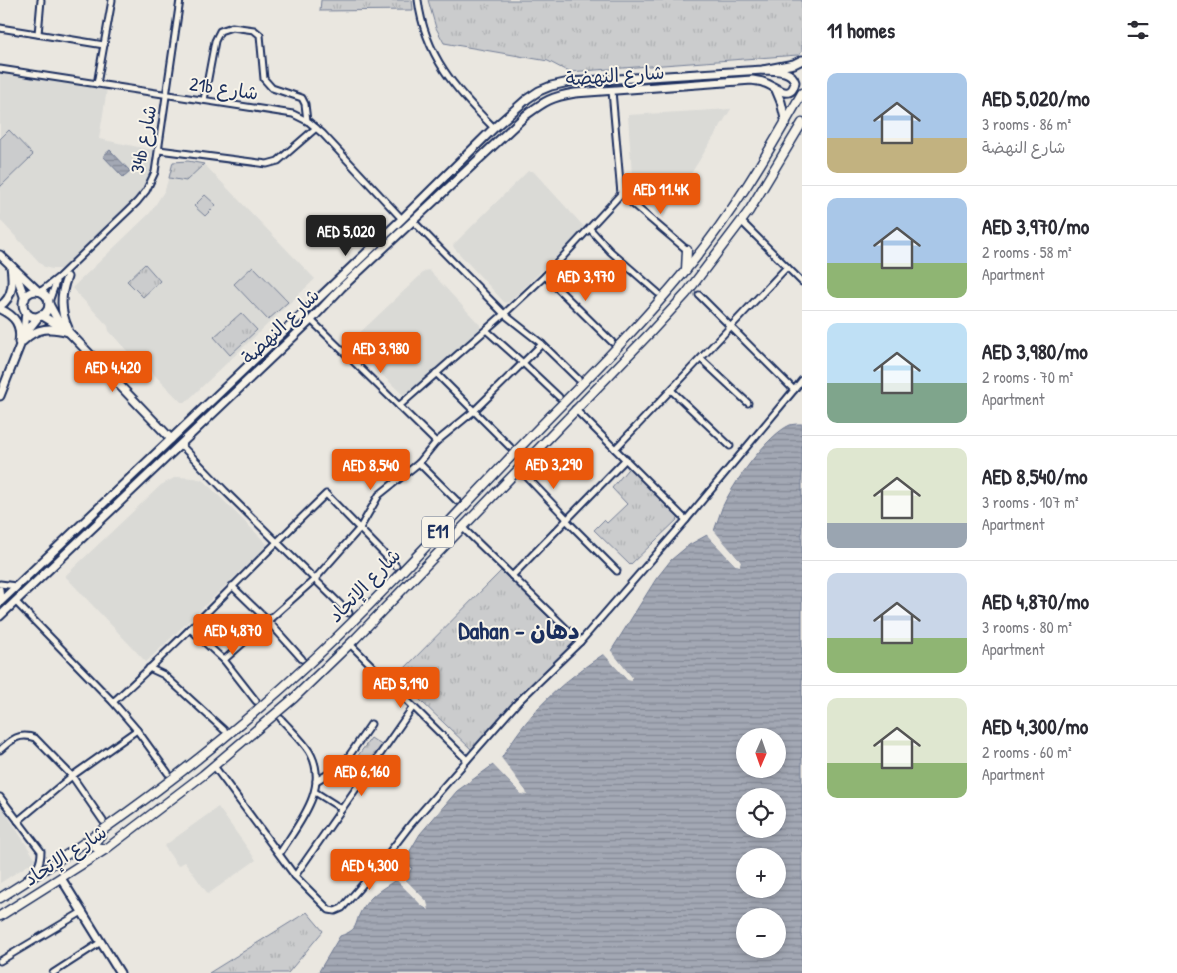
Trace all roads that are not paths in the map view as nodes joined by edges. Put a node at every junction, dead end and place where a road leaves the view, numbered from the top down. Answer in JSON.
{"nodes":[{"id":1,"x":42,"y":0,"type":"edge"},
{"id":2,"x":112,"y":0,"type":"edge"},
{"id":3,"x":180,"y":0,"type":"edge"},
{"id":4,"x":418,"y":0,"type":"edge"},
{"id":5,"x":0,"y":28,"type":"edge"},
{"id":6,"x":38,"y":34,"type":"junction"},
{"id":7,"x":104,"y":45,"type":"junction"},
{"id":8,"x":802,"y":60,"type":"edge"},
{"id":9,"x":0,"y":69,"type":"edge"},
{"id":10,"x":763,"y":70,"type":"junction"},
{"id":11,"x":97,"y":84,"type":"junction"},
{"id":12,"x":776,"y":90,"type":"junction"},
{"id":13,"x":612,"y":91,"type":"junction"},
{"id":14,"x":802,"y":93,"type":"edge"},
{"id":15,"x":166,"y":95,"type":"junction"},
{"id":16,"x":204,"y":100,"type":"junction"},
{"id":17,"x":307,"y":120,"type":"junction"},
{"id":18,"x":786,"y":123,"type":"junction"},
{"id":19,"x":802,"y":123,"type":"edge"},
{"id":20,"x":316,"y":128,"type":"junction"},
{"id":21,"x":494,"y":128,"type":"junction"},
{"id":22,"x":159,"y":150,"type":"junction"},
{"id":23,"x":621,"y":194,"type":"junction"},
{"id":24,"x":402,"y":219,"type":"junction"},
{"id":25,"x":414,"y":221,"type":"junction"},
{"id":26,"x":741,"y":221,"type":"junction"},
{"id":27,"x":590,"y":229,"type":"junction"},
{"id":28,"x":687,"y":250,"type":"joint"},
{"id":29,"x":0,"y":254,"type":"edge"},
{"id":30,"x":352,"y":266,"type":"junction"},
{"id":31,"x":787,"y":267,"type":"junction"},
{"id":32,"x":13,"y":268,"type":"junction"},
{"id":33,"x":686,"y":270,"type":"junction"},
{"id":34,"x":545,"y":276,"type":"junction"},
{"id":35,"x":58,"y":277,"type":"junction"},
{"id":36,"x":67,"y":277,"type":"dead end"},
{"id":37,"x":802,"y":282,"type":"edge"},
{"id":38,"x":341,"y":288,"type":"junction"},
{"id":39,"x":39,"y":292,"type":"junction"},
{"id":40,"x":658,"y":293,"type":"dead end"},
{"id":41,"x":699,"y":295,"type":"dead end"},
{"id":42,"x":24,"y":299,"type":"junction"},
{"id":43,"x":49,"y":303,"type":"junction"},
{"id":44,"x":0,"y":308,"type":"edge"},
{"id":45,"x":26,"y":311,"type":"junction"},
{"id":46,"x":504,"y":314,"type":"junction"},
{"id":47,"x":40,"y":316,"type":"junction"},
{"id":48,"x":311,"y":320,"type":"junction"},
{"id":49,"x":731,"y":326,"type":"junction"},
{"id":50,"x":486,"y":330,"type":"junction"},
{"id":51,"x":70,"y":333,"type":"junction"},
{"id":52,"x":24,"y":335,"type":"junction"},
{"id":53,"x":80,"y":342,"type":"junction"},
{"id":54,"x":612,"y":342,"type":"dead end"},
{"id":55,"x":542,"y":344,"type":"junction"},
{"id":56,"x":19,"y":347,"type":"junction"},
{"id":57,"x":113,"y":358,"type":"dead end"},
{"id":58,"x":701,"y":359,"type":"junction"},
{"id":59,"x":523,"y":363,"type":"junction"},
{"id":60,"x":123,"y":368,"type":"dead end"},
{"id":61,"x":436,"y":373,"type":"junction"},
{"id":62,"x":589,"y":376,"type":"junction"},
{"id":63,"x":578,"y":378,"type":"dead end"},
{"id":64,"x":802,"y":380,"type":"edge"},
{"id":65,"x":596,"y":388,"type":"junction"},
{"id":66,"x":671,"y":390,"type":"junction"},
{"id":67,"x":794,"y":390,"type":"junction"},
{"id":68,"x":0,"y":396,"type":"edge"},
{"id":69,"x":568,"y":397,"type":"junction"},
{"id":70,"x":557,"y":400,"type":"joint"},
{"id":71,"x":748,"y":403,"type":"dead end"},
{"id":72,"x":399,"y":406,"type":"junction"},
{"id":73,"x":575,"y":410,"type":"junction"},
{"id":74,"x":474,"y":411,"type":"junction"},
{"id":75,"x":153,"y":419,"type":"junction"},
{"id":76,"x":171,"y":440,"type":"junction"},
{"id":77,"x":436,"y":442,"type":"junction"},
{"id":78,"x":180,"y":444,"type":"junction"},
{"id":79,"x":730,"y":446,"type":"dead end"},
{"id":80,"x":510,"y":447,"type":"dead end"},
{"id":81,"x":615,"y":449,"type":"junction"},
{"id":82,"x":626,"y":459,"type":"junction"},
{"id":83,"x":419,"y":463,"type":"junction"},
{"id":84,"x":515,"y":473,"type":"junction"},
{"id":85,"x":457,"y":501,"type":"dead end"},
{"id":86,"x":94,"y":512,"type":"junction"},
{"id":87,"x":567,"y":520,"type":"junction"},
{"id":88,"x":686,"y":520,"type":"junction"},
{"id":89,"x":462,"y":527,"type":"junction"},
{"id":90,"x":94,"y":528,"type":"junction"},
{"id":91,"x":360,"y":528,"type":"junction"},
{"id":92,"x":276,"y":542,"type":"junction"},
{"id":93,"x":396,"y":566,"type":"dead end"},
{"id":94,"x":617,"y":571,"type":"dead end"},
{"id":95,"x":512,"y":576,"type":"junction"},
{"id":96,"x":315,"y":579,"type":"junction"},
{"id":97,"x":0,"y":584,"type":"edge"},
{"id":98,"x":16,"y":586,"type":"junction"},
{"id":99,"x":232,"y":586,"type":"junction"},
{"id":100,"x":0,"y":589,"type":"edge"},
{"id":101,"x":0,"y":601,"type":"edge"},
{"id":102,"x":15,"y":601,"type":"junction"},
{"id":103,"x":350,"y":613,"type":"dead end"},
{"id":104,"x":0,"y":616,"type":"edge"},
{"id":105,"x":269,"y":622,"type":"junction"},
{"id":106,"x":190,"y":629,"type":"junction"},
{"id":107,"x":580,"y":642,"type":"junction"},
{"id":108,"x":350,"y":644,"type":"junction"},
{"id":109,"x":302,"y":659,"type":"dead end"},
{"id":110,"x":224,"y":660,"type":"junction"},
{"id":111,"x":149,"y":668,"type":"junction"},
{"id":112,"x":256,"y":701,"type":"dead end"},
{"id":113,"x":113,"y":702,"type":"junction"},
{"id":114,"x":413,"y":707,"type":"junction"},
{"id":115,"x":281,"y":719,"type":"dead end"},
{"id":116,"x":370,"y":724,"type":"dead end"},
{"id":117,"x":137,"y":730,"type":"junction"},
{"id":118,"x":224,"y":730,"type":"dead end"},
{"id":119,"x":0,"y":750,"type":"edge"},
{"id":120,"x":468,"y":760,"type":"junction"},
{"id":121,"x":214,"y":766,"type":"junction"},
{"id":122,"x":168,"y":773,"type":"dead end"},
{"id":123,"x":72,"y":776,"type":"junction"},
{"id":124,"x":316,"y":781,"type":"junction"},
{"id":125,"x":315,"y":792,"type":"junction"},
{"id":126,"x":0,"y":797,"type":"edge"},
{"id":127,"x":342,"y":809,"type":"junction"},
{"id":128,"x":119,"y":819,"type":"junction"},
{"id":129,"x":18,"y":821,"type":"junction"},
{"id":130,"x":103,"y":821,"type":"dead end"},
{"id":131,"x":106,"y":849,"type":"junction"},
{"id":132,"x":280,"y":853,"type":"junction"},
{"id":133,"x":295,"y":876,"type":"junction"},
{"id":134,"x":61,"y":878,"type":"junction"},
{"id":135,"x":20,"y":886,"type":"junction"},
{"id":136,"x":0,"y":898,"type":"edge"},
{"id":137,"x":82,"y":912,"type":"junction"},
{"id":138,"x":0,"y":916,"type":"edge"},
{"id":139,"x":101,"y":942,"type":"junction"},
{"id":140,"x":0,"y":961,"type":"edge"},
{"id":141,"x":53,"y":973,"type":"edge"},
{"id":142,"x":120,"y":973,"type":"edge"}],
"edges":[{"from":1,"to":6,"type":"street"},
{"from":2,"to":7,"type":"street"},
{"from":3,"to":15,"type":"street","name":"34b شارع"},
{"from":4,"to":21,"type":"street"},
{"from":5,"to":6,"type":"street"},
{"from":6,"to":7,"type":"street"},
{"from":7,"to":11,"type":"street"},
{"from":8,"to":10,"type":"main road"},
{"from":9,"to":11,"type":"street","name":"21b شارع"},
{"from":10,"to":12,"type":"main road"},
{"from":10,"to":21,"type":"main road","name":"شارع النهضة"},
{"from":11,"to":15,"type":"street","name":"21b شارع"},
{"from":12,"to":13,"type":"main road","name":"شارع النهضة"},
{"from":12,"to":18,"type":"main road"},
{"from":13,"to":23,"type":"street"},
{"from":13,"to":25,"type":"main road","name":"شارع النهضة"},
{"from":14,"to":18,"type":"main road","name":"شارع الإتحاد","number":"E11"},
{"from":15,"to":16,"type":"street","name":"21b شارع"},
{"from":15,"to":22,"type":"street","name":"34b شارع"},
{"from":16,"to":17,"type":"street","name":"21b شارع"},
{"from":16,"to":17,"type":"street"},
{"from":17,"to":20,"type":"street","name":"21b شارع"},
{"from":18,"to":33,"type":"main road","name":"شارع الإتحاد","number":"E11"},
{"from":19,"to":26,"type":"main road","name":"شارع الإتحاد","number":"E11"},
{"from":20,"to":22,"type":"street"},
{"from":20,"to":24,"type":"street","name":"21b شارع"},
{"from":21,"to":24,"type":"main road","name":"شارع النهضة"},
{"from":22,"to":35,"type":"street","name":"34b شارع"},
{"from":23,"to":27,"type":"street"},
{"from":23,"to":28,"type":"street"},
{"from":24,"to":30,"type":"main road","name":"شارع النهضة"},
{"from":25,"to":38,"type":"main road","name":"شارع النهضة"},
{"from":25,"to":46,"type":"street"},
{"from":26,"to":31,"type":"street"},
{"from":26,"to":65,"type":"main road","name":"شارع الإتحاد","number":"E11"},
{"from":27,"to":34,"type":"street"},
{"from":27,"to":40,"type":"street"},
{"from":28,"to":33,"type":"main road"},
{"from":29,"to":32,"type":"main road"},
{"from":30,"to":38,"type":"main road"},
{"from":30,"to":76,"type":"main road","name":"شارع النهضة"},
{"from":31,"to":37,"type":"street"},
{"from":31,"to":49,"type":"street"},
{"from":32,"to":39,"type":"main road"},
{"from":32,"to":42,"type":"main road"},
{"from":32,"to":44,"type":"main road"},
{"from":33,"to":62,"type":"main road","name":"شارع الإتحاد","number":"E11"},
{"from":34,"to":46,"type":"street"},
{"from":34,"to":54,"type":"street"},
{"from":35,"to":39,"type":"street","name":"34b شارع"},
{"from":35,"to":43,"type":"street","name":"34b شارع"},
{"from":36,"to":51,"type":"main road"},
{"from":38,"to":48,"type":"main road","name":"شارع النهضة"},
{"from":39,"to":42,"type":"main road"},
{"from":39,"to":43,"type":"main road"},
{"from":41,"to":49,"type":"street"},
{"from":42,"to":45,"type":"main road"},
{"from":43,"to":47,"type":"main road"},
{"from":43,"to":51,"type":"main road"},
{"from":44,"to":56,"type":"main road"},
{"from":45,"to":47,"type":"main road"},
{"from":45,"to":52,"type":"main road"},
{"from":46,"to":50,"type":"street"},
{"from":46,"to":55,"type":"street"},
{"from":47,"to":51,"type":"main road"},
{"from":47,"to":52,"type":"main road"},
{"from":48,"to":72,"type":"street"},
{"from":48,"to":78,"type":"main road","name":"شارع النهضة"},
{"from":49,"to":58,"type":"street"},
{"from":49,"to":67,"type":"street"},
{"from":50,"to":59,"type":"street"},
{"from":50,"to":61,"type":"street"},
{"from":51,"to":53,"type":"main road"},
{"from":51,"to":56,"type":"main road"},
{"from":52,"to":56,"type":"main road"},
{"from":53,"to":57,"type":"main road"},
{"from":53,"to":75,"type":"main road"},
{"from":55,"to":59,"type":"street"},
{"from":55,"to":63,"type":"street"},
{"from":56,"to":68,"type":"main road"},
{"from":58,"to":66,"type":"street"},
{"from":58,"to":71,"type":"street"},
{"from":59,"to":70,"type":"street"},
{"from":59,"to":74,"type":"street"},
{"from":60,"to":75,"type":"main road"},
{"from":61,"to":72,"type":"street"},
{"from":61,"to":74,"type":"street"},
{"from":62,"to":65,"type":"main road"},
{"from":62,"to":69,"type":"main road","name":"شارع الإتحاد","number":"E11"},
{"from":64,"to":67,"type":"street"},
{"from":65,"to":73,"type":"main road","name":"شارع الإتحاد","number":"E11"},
{"from":66,"to":79,"type":"street"},
{"from":66,"to":81,"type":"street"},
{"from":67,"to":88,"type":"street"},
{"from":69,"to":70,"type":"main road"},
{"from":69,"to":128,"type":"main road","name":"شارع الإتحاد","number":"E11"},
{"from":72,"to":77,"type":"street"},
{"from":73,"to":81,"type":"street"},
{"from":73,"to":84,"type":"main road","name":"شارع الإتحاد","number":"E11"},
{"from":74,"to":77,"type":"street"},
{"from":74,"to":80,"type":"street"},
{"from":75,"to":76,"type":"main road"},
{"from":76,"to":86,"type":"main road","name":"شارع النهضة"},
{"from":77,"to":83,"type":"street"},
{"from":78,"to":90,"type":"main road","name":"شارع النهضة"},
{"from":78,"to":92,"type":"street"},
{"from":81,"to":82,"type":"street"},
{"from":82,"to":87,"type":"street"},
{"from":82,"to":88,"type":"street"},
{"from":83,"to":85,"type":"street"},
{"from":83,"to":91,"type":"street"},
{"from":84,"to":87,"type":"street"},
{"from":84,"to":89,"type":"main road","name":"شارع الإتحاد","number":"E11"},
{"from":86,"to":90,"type":"main road"},
{"from":86,"to":98,"type":"main road","name":"شارع النهضة"},
{"from":87,"to":94,"type":"street"},
{"from":87,"to":95,"type":"street"},
{"from":88,"to":107,"type":"street"},
{"from":89,"to":95,"type":"street"},
{"from":89,"to":108,"type":"main road","name":"شارع الإتحاد","number":"E11"},
{"from":90,"to":102,"type":"main road","name":"شارع النهضة"},
{"from":91,"to":92,"type":"street"},
{"from":91,"to":93,"type":"street"},
{"from":91,"to":96,"type":"street"},
{"from":92,"to":96,"type":"street"},
{"from":92,"to":99,"type":"street"},
{"from":95,"to":107,"type":"street"},
{"from":96,"to":103,"type":"street"},
{"from":96,"to":105,"type":"street"},
{"from":97,"to":98,"type":"street"},
{"from":98,"to":101,"type":"main road","name":"شارع النهضة"},
{"from":99,"to":105,"type":"street"},
{"from":99,"to":106,"type":"street"},
{"from":100,"to":101,"type":"street"},
{"from":102,"to":104,"type":"main road","name":"شارع النهضة"},
{"from":102,"to":113,"type":"street"},
{"from":105,"to":109,"type":"street"},
{"from":105,"to":110,"type":"street"},
{"from":106,"to":110,"type":"street"},
{"from":106,"to":111,"type":"street"},
{"from":107,"to":120,"type":"street"},
{"from":108,"to":114,"type":"street"},
{"from":108,"to":121,"type":"main road","name":"شارع الإتحاد","number":"E11"},
{"from":110,"to":112,"type":"street"},
{"from":111,"to":113,"type":"street"},
{"from":111,"to":118,"type":"street"},
{"from":113,"to":117,"type":"street"},
{"from":114,"to":120,"type":"street"},
{"from":114,"to":127,"type":"street"},
{"from":115,"to":124,"type":"street"},
{"from":116,"to":124,"type":"street"},
{"from":117,"to":122,"type":"street"},
{"from":117,"to":123,"type":"street"},
{"from":119,"to":123,"type":"street"},
{"from":120,"to":133,"type":"street"},
{"from":121,"to":131,"type":"main road","name":"شارع الإتحاد","number":"E11"},
{"from":121,"to":132,"type":"street"},
{"from":123,"to":129,"type":"street"},
{"from":123,"to":130,"type":"street"},
{"from":124,"to":125,"type":"street"},
{"from":125,"to":127,"type":"street"},
{"from":125,"to":132,"type":"street"},
{"from":126,"to":129,"type":"street"},
{"from":127,"to":133,"type":"street"},
{"from":128,"to":131,"type":"main road"},
{"from":128,"to":135,"type":"main road","name":"شارع الإتحاد","number":"E11"},
{"from":129,"to":135,"type":"street"},
{"from":131,"to":134,"type":"main road","name":"شارع الإتحاد","number":"E11"},
{"from":132,"to":133,"type":"street"},
{"from":134,"to":137,"type":"main road"},
{"from":134,"to":138,"type":"main road","name":"شارع الإتحاد","number":"E11"},
{"from":135,"to":136,"type":"main road","name":"شارع الإتحاد","number":"E11"},
{"from":137,"to":139,"type":"main road"},
{"from":137,"to":140,"type":"street"},
{"from":139,"to":141,"type":"street"},
{"from":139,"to":142,"type":"main road"}]}
